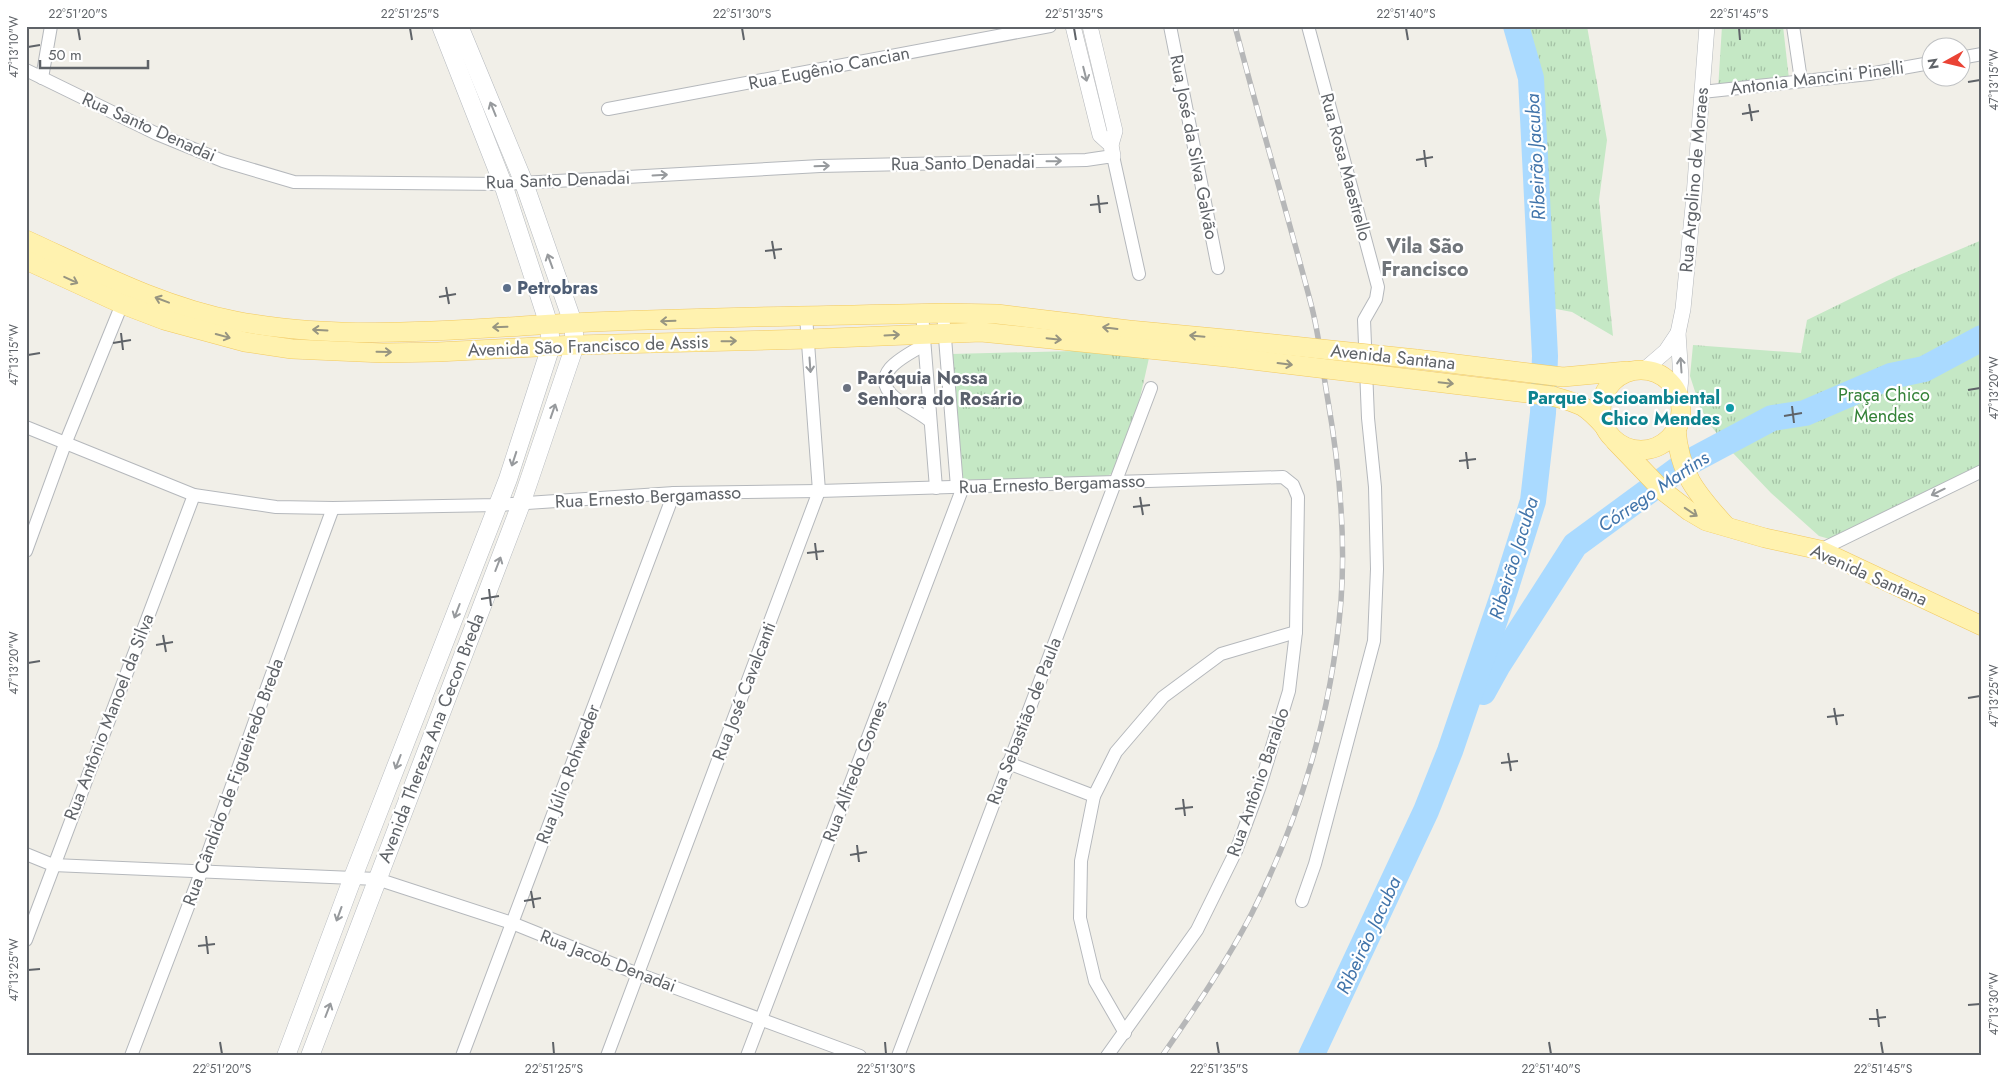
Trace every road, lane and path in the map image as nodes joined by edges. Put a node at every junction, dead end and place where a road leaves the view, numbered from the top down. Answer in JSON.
{"nodes":[{"id":1,"x":51,"y":26,"type":"edge"},
{"id":2,"x":441,"y":26,"type":"edge"},
{"id":3,"x":459,"y":26,"type":"edge"},
{"id":4,"x":1050,"y":26,"type":"edge"},
{"id":5,"x":1073,"y":26,"type":"edge"},
{"id":6,"x":1090,"y":26,"type":"edge"},
{"id":7,"x":1170,"y":26,"type":"edge"},
{"id":8,"x":1308,"y":26,"type":"edge"},
{"id":9,"x":1707,"y":26,"type":"edge"},
{"id":10,"x":1793,"y":26,"type":"edge"},
{"id":11,"x":1920,"y":65,"type":"edge"},
{"id":12,"x":26,"y":70,"type":"edge"},
{"id":13,"x":42,"y":78,"type":"junction"},
{"id":14,"x":1801,"y":80,"type":"junction"},
{"id":15,"x":1702,"y":92,"type":"junction"},
{"id":16,"x":608,"y":109,"type":"dead end"},
{"id":17,"x":1112,"y":151,"type":"junction"},
{"id":18,"x":524,"y":183,"type":"junction"},
{"id":19,"x":503,"y":184,"type":"junction"},
{"id":20,"x":26,"y":240,"type":"edge"},
{"id":21,"x":26,"y":260,"type":"edge"},
{"id":22,"x":1218,"y":268,"type":"dead end"},
{"id":23,"x":1140,"y":274,"type":"dead end"},
{"id":24,"x":122,"y":304,"type":"junction"},
{"id":25,"x":922,"y":313,"type":"junction"},
{"id":26,"x":943,"y":313,"type":"junction"},
{"id":27,"x":806,"y":316,"type":"junction"},
{"id":28,"x":573,"y":323,"type":"junction"},
{"id":29,"x":549,"y":325,"type":"junction"},
{"id":30,"x":945,"y":333,"type":"junction"},
{"id":31,"x":1158,"y":333,"type":"joint"},
{"id":32,"x":1678,"y":333,"type":"junction"},
{"id":33,"x":808,"y":339,"type":"junction"},
{"id":34,"x":924,"y":339,"type":"junction"},
{"id":35,"x":576,"y":345,"type":"junction"},
{"id":36,"x":551,"y":346,"type":"junction"},
{"id":37,"x":1236,"y":349,"type":"junction"},
{"id":38,"x":1164,"y":351,"type":"joint"},
{"id":39,"x":1636,"y":370,"type":"junction"},
{"id":40,"x":1151,"y":388,"type":"dead end"},
{"id":41,"x":1678,"y":397,"type":"junction"},
{"id":42,"x":930,"y":421,"type":"junction"},
{"id":43,"x":26,"y":427,"type":"edge"},
{"id":44,"x":1676,"y":428,"type":"junction"},
{"id":45,"x":1610,"y":434,"type":"junction"},
{"id":46,"x":66,"y":444,"type":"junction"},
{"id":47,"x":1982,"y":471,"type":"edge"},
{"id":48,"x":1283,"y":477,"type":"joint"},
{"id":49,"x":1115,"y":482,"type":"junction"},
{"id":50,"x":960,"y":487,"type":"junction"},
{"id":51,"x":936,"y":488,"type":"junction"},
{"id":52,"x":819,"y":491,"type":"junction"},
{"id":53,"x":674,"y":493,"type":"junction"},
{"id":54,"x":194,"y":496,"type":"junction"},
{"id":55,"x":521,"y":504,"type":"junction"},
{"id":56,"x":498,"y":505,"type":"junction"},
{"id":57,"x":334,"y":508,"type":"junction"},
{"id":58,"x":1724,"y":525,"type":"junction"},
{"id":59,"x":1820,"y":550,"type":"junction"},
{"id":60,"x":26,"y":551,"type":"edge"},
{"id":61,"x":1982,"y":626,"type":"edge"},
{"id":62,"x":1296,"y":632,"type":"junction"},
{"id":63,"x":1008,"y":763,"type":"junction"},
{"id":64,"x":1094,"y":796,"type":"junction"},
{"id":65,"x":26,"y":854,"type":"edge"},
{"id":66,"x":53,"y":865,"type":"junction"},
{"id":67,"x":202,"y":870,"type":"junction"},
{"id":68,"x":353,"y":877,"type":"junction"},
{"id":69,"x":377,"y":879,"type":"junction"},
{"id":70,"x":1302,"y":901,"type":"dead end"},
{"id":71,"x":512,"y":923,"type":"junction"},
{"id":72,"x":26,"y":940,"type":"edge"},
{"id":73,"x":638,"y":974,"type":"junction"},
{"id":74,"x":761,"y":1018,"type":"junction"},
{"id":75,"x":1125,"y":1033,"type":"junction"},
{"id":76,"x":131,"y":1056,"type":"edge"},
{"id":77,"x":286,"y":1056,"type":"edge"},
{"id":78,"x":310,"y":1056,"type":"edge"},
{"id":79,"x":462,"y":1056,"type":"edge"},
{"id":80,"x":607,"y":1056,"type":"edge"},
{"id":81,"x":747,"y":1056,"type":"edge"},
{"id":82,"x":860,"y":1056,"type":"edge"},
{"id":83,"x":898,"y":1056,"type":"edge"},
{"id":84,"x":1107,"y":1056,"type":"edge"}],
"edges":[{"from":1,"to":13,"type":"street"},
{"from":2,"to":19,"type":"main road","name":"Avenida Thereza Ana Cecon Breda"},
{"from":18,"to":3,"type":"main road","name":"Avenida Thereza Ana Cecon Breda","one_way":true},
{"from":4,"to":16,"type":"street","name":"Rua Eugênio Cancian"},
{"from":5,"to":17,"type":"street","one_way":true},
{"from":6,"to":17,"type":"street"},
{"from":7,"to":22,"type":"street","name":"Rua José da Silva Galvão"},
{"from":8,"to":70,"type":"street","name":"Rua Rosa Maestrello"},
{"from":9,"to":15,"type":"street","name":"Rua Argolino de Moraes"},
{"from":10,"to":14,"type":"street"},
{"from":11,"to":14,"type":"street","name":"Antonia Mancini Pinelli"},
{"from":12,"to":13,"type":"street","name":"Rua Santo Denadai"},
{"from":13,"to":19,"type":"street","name":"Rua Santo Denadai"},
{"from":14,"to":15,"type":"street","name":"Antonia Mancini Pinelli"},
{"from":15,"to":32,"type":"street","name":"Rua Argolino de Moraes"},
{"from":18,"to":17,"type":"street","name":"Rua Santo Denadai","one_way":true},
{"from":17,"to":23,"type":"street"},
{"from":18,"to":19,"type":"street","name":"Rua Santo Denadai"},
{"from":28,"to":18,"type":"main road","name":"Avenida Thereza Ana Cecon Breda","one_way":true},
{"from":19,"to":29,"type":"main road","name":"Avenida Thereza Ana Cecon Breda"},
{"from":29,"to":20,"type":"main road","name":"Avenida São Francisco de Assis","one_way":true},
{"from":21,"to":24,"type":"main road","name":"Avenida São Francisco de Assis","one_way":true},
{"from":24,"to":36,"type":"main road","name":"Avenida São Francisco de Assis","one_way":true},
{"from":24,"to":46,"type":"street"},
{"from":25,"to":26,"type":"main road","name":"Avenida São Francisco de Assis"},
{"from":25,"to":27,"type":"main road","name":"Avenida São Francisco de Assis"},
{"from":25,"to":34,"type":"street"},
{"from":26,"to":30,"type":"street"},
{"from":31,"to":26,"type":"main road","name":"Avenida São Francisco de Assis","one_way":true},
{"from":27,"to":28,"type":"main road","name":"Avenida São Francisco de Assis","one_way":true},
{"from":27,"to":33,"type":"street","name":"Rua José Cavalcanti"},
{"from":28,"to":29,"type":"main road","name":"Avenida São Francisco de Assis"},
{"from":28,"to":35,"type":"main road","name":"Avenida Thereza Ana Cecon Breda"},
{"from":29,"to":36,"type":"main road","name":"Avenida Thereza Ana Cecon Breda"},
{"from":30,"to":34,"type":"main road","name":"Avenida São Francisco de Assis"},
{"from":30,"to":38,"type":"main road","name":"Avenida São Francisco de Assis","one_way":true},
{"from":30,"to":50,"type":"street"},
{"from":37,"to":31,"type":"main road","name":"Avenida Santana","one_way":true},
{"from":32,"to":39,"type":"street","name":"Rua Argolino de Moraes"},
{"from":41,"to":32,"type":"street","name":"Rua Argolino de Moraes","one_way":true},
{"from":33,"to":34,"type":"main road","name":"Avenida São Francisco de Assis","one_way":true},
{"from":35,"to":33,"type":"main road","name":"Avenida São Francisco de Assis","one_way":true},
{"from":33,"to":52,"type":"street","name":"Rua José Cavalcanti","one_way":true},
{"from":34,"to":42,"type":"street"},
{"from":34,"to":42,"type":"street"},
{"from":35,"to":36,"type":"main road","name":"Avenida São Francisco de Assis"},
{"from":55,"to":35,"type":"main road","name":"Avenida Thereza Ana Cecon Breda","one_way":true},
{"from":36,"to":56,"type":"main road","name":"Avenida Thereza Ana Cecon Breda","one_way":true},
{"from":37,"to":38,"type":"main road","name":"Avenida Santana"},
{"from":37,"to":39,"type":"main road","name":"Avenida Santana","bridge":true},
{"from":37,"to":45,"type":"main road","name":"Avenida Santana","one_way":true,"bridge":true},
{"from":39,"to":41,"type":"main road","name":"Avenida Santana"},
{"from":39,"to":45,"type":"main road"},
{"from":40,"to":49,"type":"street","name":"Rua Sebastião de Paula"},
{"from":41,"to":44,"type":"main road"},
{"from":42,"to":51,"type":"street"},
{"from":43,"to":46,"type":"street","name":"Rua Ernesto Bergamasso"},
{"from":44,"to":45,"type":"main road","name":"Avenida Santana"},
{"from":44,"to":58,"type":"main road"},
{"from":45,"to":58,"type":"main road","name":"Avenida Santana","one_way":true},
{"from":46,"to":54,"type":"street","name":"Rua Ernesto Bergamasso"},
{"from":46,"to":60,"type":"street"},
{"from":47,"to":59,"type":"street","one_way":true},
{"from":48,"to":49,"type":"street","name":"Rua Ernesto Bergamasso"},
{"from":48,"to":62,"type":"street","name":"Rua Antônio Baraldo"},
{"from":49,"to":50,"type":"street","name":"Rua Ernesto Bergamasso"},
{"from":49,"to":63,"type":"street","name":"Rua Sebastião de Paula"},
{"from":50,"to":51,"type":"street","name":"Rua Ernesto Bergamasso"},
{"from":50,"to":74,"type":"street","name":"Rua Alfredo Gomes"},
{"from":51,"to":52,"type":"street","name":"Rua Ernesto Bergamasso"},
{"from":52,"to":53,"type":"street","name":"Rua Ernesto Bergamasso"},
{"from":52,"to":73,"type":"street","name":"Rua José Cavalcanti"},
{"from":53,"to":55,"type":"street","name":"Rua Ernesto Bergamasso"},
{"from":53,"to":71,"type":"street","name":"Rua Júlio Rohweder"},
{"from":54,"to":57,"type":"street","name":"Rua Ernesto Bergamasso"},
{"from":54,"to":66,"type":"street","name":"Rua Antônio Manoel da Silva"},
{"from":55,"to":56,"type":"street","name":"Rua Ernesto Bergamasso"},
{"from":69,"to":55,"type":"main road","name":"Avenida Thereza Ana Cecon Breda","one_way":true},
{"from":56,"to":57,"type":"street","name":"Rua Ernesto Bergamasso"},
{"from":56,"to":68,"type":"main road","name":"Avenida Thereza Ana Cecon Breda","one_way":true},
{"from":57,"to":67,"type":"street","name":"Rua Cândido de Figueiredo Breda"},
{"from":58,"to":59,"type":"main road","name":"Avenida Santana"},
{"from":59,"to":61,"type":"main road","name":"Avenida Santana"},
{"from":62,"to":64,"type":"street"},
{"from":62,"to":75,"type":"street","name":"Rua Antônio Baraldo"},
{"from":63,"to":64,"type":"street"},
{"from":63,"to":83,"type":"street","name":"Rua Sebastião de Paula"},
{"from":64,"to":75,"type":"street"},
{"from":65,"to":66,"type":"street"},
{"from":66,"to":67,"type":"street","name":"Rua Jacob Denadai"},
{"from":66,"to":72,"type":"street","name":"Rua Antônio Manoel da Silva"},
{"from":67,"to":68,"type":"street","name":"Rua Jacob Denadai"},
{"from":67,"to":76,"type":"street","name":"Rua Cândido de Figueiredo Breda"},
{"from":68,"to":69,"type":"street","name":"Rua Jacob Denadai"},
{"from":68,"to":77,"type":"main road","name":"Avenida Thereza Ana Cecon Breda","one_way":true},
{"from":69,"to":71,"type":"street","name":"Rua Jacob Denadai"},
{"from":78,"to":69,"type":"main road","name":"Avenida Thereza Ana Cecon Breda","one_way":true},
{"from":71,"to":73,"type":"street","name":"Rua Jacob Denadai"},
{"from":71,"to":79,"type":"street","name":"Rua Júlio Rohweder"},
{"from":73,"to":74,"type":"street","name":"Rua Jacob Denadai"},
{"from":73,"to":80,"type":"street","name":"Rua José Cavalcanti"},
{"from":74,"to":81,"type":"street","name":"Rua Alfredo Gomes"},
{"from":74,"to":82,"type":"street","name":"Rua Jacob Denadai"},
{"from":75,"to":84,"type":"street","name":"Rua Antônio Baraldo"}]}
